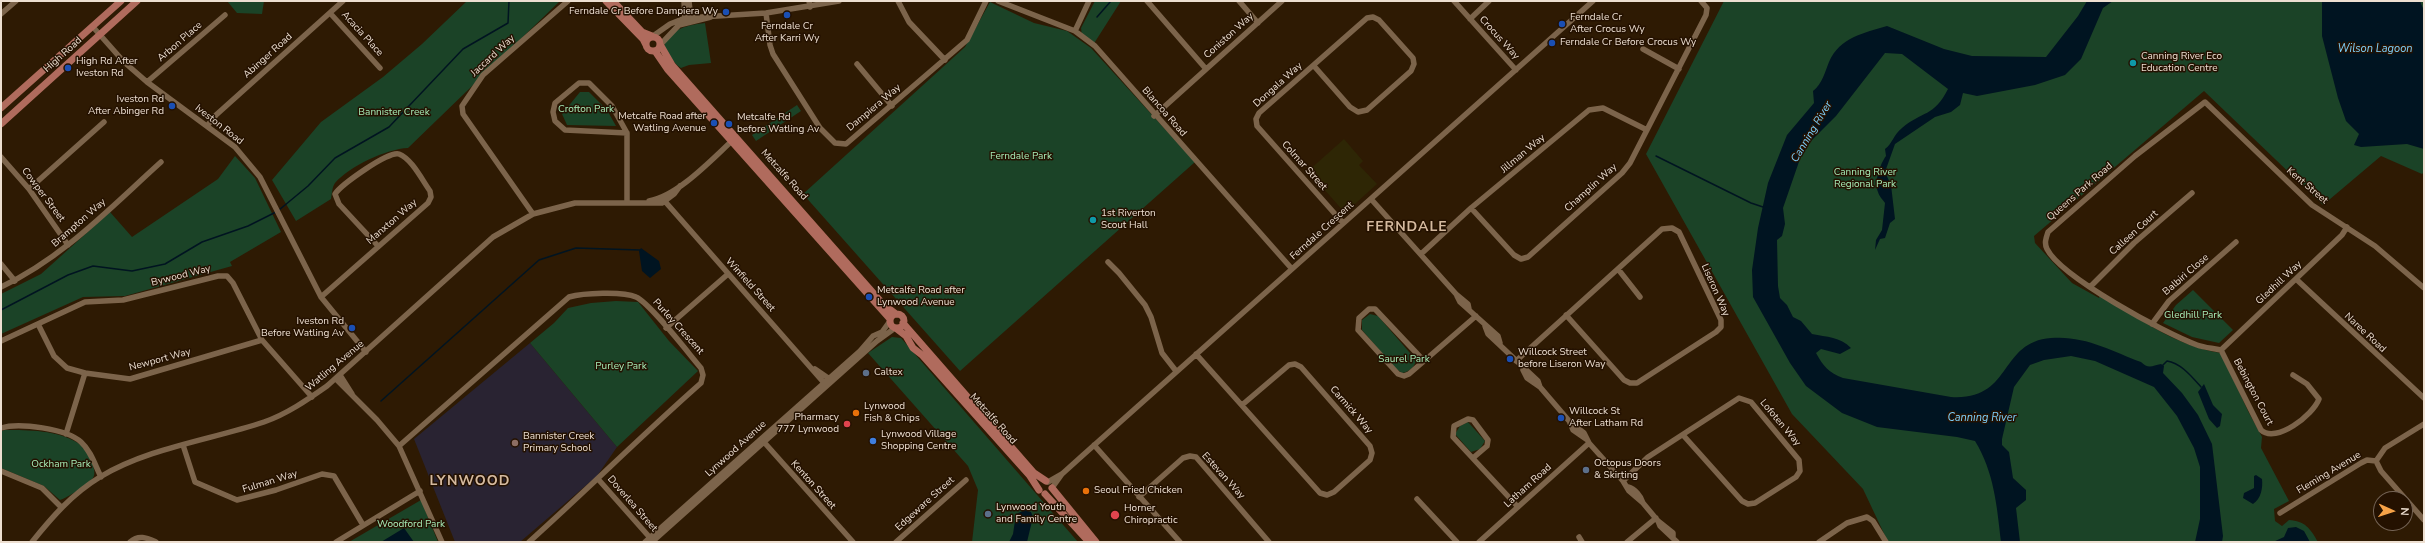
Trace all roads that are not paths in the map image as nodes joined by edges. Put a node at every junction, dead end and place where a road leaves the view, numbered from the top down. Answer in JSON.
{"nodes":[{"id":1,"x":16,"y":1,"type":"edge"},
{"id":2,"x":121,"y":1,"type":"edge"},
{"id":3,"x":137,"y":1,"type":"edge"},
{"id":4,"x":343,"y":1,"type":"edge"},
{"id":5,"x":568,"y":1,"type":"edge"},
{"id":6,"x":606,"y":1,"type":"edge"},
{"id":7,"x":613,"y":1,"type":"edge"},
{"id":8,"x":684,"y":1,"type":"edge"},
{"id":9,"x":688,"y":1,"type":"edge"},
{"id":10,"x":839,"y":1,"type":"edge"},
{"id":11,"x":898,"y":1,"type":"edge"},
{"id":12,"x":986,"y":1,"type":"edge"},
{"id":13,"x":998,"y":1,"type":"edge"},
{"id":14,"x":1089,"y":1,"type":"edge"},
{"id":15,"x":1146,"y":1,"type":"edge"},
{"id":16,"x":1238,"y":1,"type":"edge"},
{"id":17,"x":1282,"y":1,"type":"edge"},
{"id":18,"x":1454,"y":1,"type":"edge"},
{"id":19,"x":1489,"y":1,"type":"edge"},
{"id":20,"x":1593,"y":1,"type":"edge"},
{"id":21,"x":1701,"y":1,"type":"edge"},
{"id":22,"x":810,"y":4,"type":"edge"},
{"id":23,"x":330,"y":13,"type":"junction"},
{"id":24,"x":766,"y":13,"type":"junction"},
{"id":25,"x":1,"y":14,"type":"edge"},
{"id":26,"x":225,"y":15,"type":"dead end"},
{"id":27,"x":1470,"y":18,"type":"junction"},
{"id":28,"x":688,"y":20,"type":"junction"},
{"id":29,"x":1258,"y":23,"type":"junction"},
{"id":30,"x":93,"y":27,"type":"junction"},
{"id":31,"x":1075,"y":31,"type":"junction"},
{"id":32,"x":100,"y":35,"type":"junction"},
{"id":33,"x":653,"y":36,"type":"junction"},
{"id":34,"x":646,"y":45,"type":"junction"},
{"id":35,"x":661,"y":45,"type":"junction"},
{"id":36,"x":1643,"y":49,"type":"dead end"},
{"id":37,"x":655,"y":51,"type":"junction"},
{"id":38,"x":945,"y":60,"type":"junction"},
{"id":39,"x":857,"y":64,"type":"dead end"},
{"id":40,"x":1314,"y":66,"type":"junction"},
{"id":41,"x":380,"y":68,"type":"dead end"},
{"id":42,"x":1206,"y":69,"type":"junction"},
{"id":43,"x":1679,"y":69,"type":"junction"},
{"id":44,"x":1516,"y":70,"type":"junction"},
{"id":45,"x":147,"y":82,"type":"junction"},
{"id":46,"x":2205,"y":102,"type":"joint"},
{"id":47,"x":892,"y":106,"type":"junction"},
{"id":48,"x":1,"y":108,"type":"edge"},
{"id":49,"x":1154,"y":116,"type":"junction"},
{"id":50,"x":1256,"y":119,"type":"joint"},
{"id":51,"x":104,"y":122,"type":"dead end"},
{"id":52,"x":1,"y":124,"type":"edge"},
{"id":53,"x":207,"y":126,"type":"junction"},
{"id":54,"x":1646,"y":130,"type":"junction"},
{"id":55,"x":627,"y":133,"type":"junction"},
{"id":56,"x":734,"y":139,"type":"junction"},
{"id":57,"x":1,"y":157,"type":"edge"},
{"id":58,"x":161,"y":162,"type":"dead end"},
{"id":59,"x":29,"y":189,"type":"junction"},
{"id":60,"x":2192,"y":193,"type":"dead end"},
{"id":61,"x":665,"y":198,"type":"junction"},
{"id":62,"x":1371,"y":199,"type":"junction"},
{"id":63,"x":627,"y":202,"type":"junction"},
{"id":64,"x":1471,"y":208,"type":"junction"},
{"id":65,"x":533,"y":214,"type":"junction"},
{"id":66,"x":1343,"y":223,"type":"junction"},
{"id":67,"x":2347,"y":227,"type":"junction"},
{"id":68,"x":2236,"y":242,"type":"dead end"},
{"id":69,"x":68,"y":245,"type":"junction"},
{"id":70,"x":378,"y":246,"type":"junction"},
{"id":71,"x":1421,"y":254,"type":"junction"},
{"id":72,"x":1108,"y":262,"type":"dead end"},
{"id":73,"x":1,"y":264,"type":"edge"},
{"id":74,"x":1292,"y":269,"type":"junction"},
{"id":75,"x":1618,"y":269,"type":"junction"},
{"id":76,"x":728,"y":274,"type":"junction"},
{"id":77,"x":2296,"y":279,"type":"junction"},
{"id":78,"x":14,"y":281,"type":"junction"},
{"id":79,"x":1,"y":287,"type":"edge"},
{"id":80,"x":2090,"y":287,"type":"junction"},
{"id":81,"x":2424,"y":288,"type":"edge"},
{"id":82,"x":320,"y":297,"type":"junction"},
{"id":83,"x":1640,"y":298,"type":"dead end"},
{"id":84,"x":1566,"y":315,"type":"junction"},
{"id":85,"x":1476,"y":316,"type":"junction"},
{"id":86,"x":892,"y":318,"type":"junction"},
{"id":87,"x":903,"y":323,"type":"junction"},
{"id":88,"x":38,"y":324,"type":"junction"},
{"id":89,"x":2152,"y":324,"type":"junction"},
{"id":90,"x":666,"y":328,"type":"junction"},
{"id":91,"x":896,"y":328,"type":"junction"},
{"id":92,"x":262,"y":340,"type":"junction"},
{"id":93,"x":1,"y":341,"type":"edge"},
{"id":94,"x":2221,"y":350,"type":"junction"},
{"id":95,"x":368,"y":351,"type":"junction"},
{"id":96,"x":1196,"y":354,"type":"junction"},
{"id":97,"x":1516,"y":360,"type":"junction"},
{"id":98,"x":1424,"y":362,"type":"junction"},
{"id":99,"x":1176,"y":371,"type":"junction"},
{"id":100,"x":85,"y":373,"type":"junction"},
{"id":101,"x":2293,"y":375,"type":"dead end"},
{"id":102,"x":338,"y":377,"type":"junction"},
{"id":103,"x":827,"y":381,"type":"junction"},
{"id":104,"x":312,"y":397,"type":"junction"},
{"id":105,"x":2424,"y":398,"type":"edge"},
{"id":106,"x":1242,"y":405,"type":"junction"},
{"id":107,"x":2424,"y":424,"type":"edge"},
{"id":108,"x":1,"y":428,"type":"edge"},
{"id":109,"x":66,"y":434,"type":"junction"},
{"id":110,"x":1683,"y":435,"type":"junction"},
{"id":111,"x":763,"y":440,"type":"junction"},
{"id":112,"x":1588,"y":441,"type":"junction"},
{"id":113,"x":183,"y":445,"type":"junction"},
{"id":114,"x":1094,"y":445,"type":"junction"},
{"id":115,"x":399,"y":446,"type":"junction"},
{"id":116,"x":1007,"y":446,"type":"junction"},
{"id":117,"x":1473,"y":458,"type":"junction"},
{"id":118,"x":2376,"y":461,"type":"junction"},
{"id":119,"x":1,"y":471,"type":"edge"},
{"id":120,"x":101,"y":477,"type":"junction"},
{"id":121,"x":598,"y":479,"type":"junction"},
{"id":122,"x":966,"y":480,"type":"dead end"},
{"id":123,"x":1623,"y":481,"type":"junction"},
{"id":124,"x":1049,"y":485,"type":"junction"},
{"id":125,"x":420,"y":492,"type":"junction"},
{"id":126,"x":1042,"y":492,"type":"junction"},
{"id":127,"x":1139,"y":497,"type":"junction"},
{"id":128,"x":1417,"y":499,"type":"dead end"},
{"id":129,"x":61,"y":507,"type":"junction"},
{"id":130,"x":1518,"y":508,"type":"junction"},
{"id":131,"x":2280,"y":513,"type":"dead end"},
{"id":132,"x":1657,"y":519,"type":"junction"},
{"id":133,"x":2424,"y":520,"type":"edge"},
{"id":134,"x":363,"y":525,"type":"junction"},
{"id":135,"x":1675,"y":540,"type":"edge"},
{"id":136,"x":650,"y":541,"type":"edge"},
{"id":137,"x":851,"y":541,"type":"edge"},
{"id":138,"x":32,"y":542,"type":"edge"},
{"id":139,"x":130,"y":542,"type":"edge"},
{"id":140,"x":156,"y":542,"type":"edge"},
{"id":141,"x":336,"y":542,"type":"edge"},
{"id":142,"x":442,"y":542,"type":"edge"},
{"id":143,"x":529,"y":542,"type":"edge"},
{"id":144,"x":896,"y":542,"type":"edge"},
{"id":145,"x":1089,"y":542,"type":"edge"},
{"id":146,"x":1096,"y":542,"type":"edge"},
{"id":147,"x":1180,"y":542,"type":"edge"},
{"id":148,"x":1269,"y":542,"type":"edge"},
{"id":149,"x":1457,"y":542,"type":"edge"},
{"id":150,"x":1479,"y":542,"type":"edge"},
{"id":151,"x":1627,"y":542,"type":"edge"},
{"id":152,"x":1819,"y":542,"type":"edge"},
{"id":153,"x":1886,"y":542,"type":"edge"}],
"edges":[{"from":1,"to":25,"type":"street"},
{"from":2,"to":30,"type":"main road","name":"High Road"},
{"from":3,"to":32,"type":"main road","name":"High Road"},
{"from":4,"to":23,"type":"street","name":"Abinger Road"},
{"from":5,"to":65,"type":"street","name":"Jaccard Way"},
{"from":6,"to":34,"type":"main road","name":"Metcalfe Road"},
{"from":7,"to":33,"type":"main road","name":"Metcalfe Road"},
{"from":8,"to":28,"type":"street"},
{"from":9,"to":28,"type":"street"},
{"from":10,"to":22,"type":"street"},
{"from":11,"to":38,"type":"street"},
{"from":12,"to":38,"type":"street","name":"Dampiera Way"},
{"from":13,"to":31,"type":"street","name":"Blancoa Road"},
{"from":14,"to":31,"type":"street"},
{"from":15,"to":42,"type":"street","name":"Coniston Way"},
{"from":16,"to":29,"type":"street"},
{"from":17,"to":29,"type":"street","name":"Coniston Way"},
{"from":18,"to":27,"type":"street","name":"Crocus Way"},
{"from":19,"to":27,"type":"street","name":"Crocus Way"},
{"from":20,"to":44,"type":"street","name":"Ferndale Crescent"},
{"from":21,"to":43,"type":"street","name":"Champlin Way"},
{"from":22,"to":24,"type":"street"},
{"from":23,"to":41,"type":"street","name":"Acacia Place"},
{"from":23,"to":53,"type":"street","name":"Abinger Road"},
{"from":24,"to":28,"type":"street"},
{"from":24,"to":47,"type":"street","name":"Dampiera Way"},
{"from":26,"to":45,"type":"street","name":"Arbon Place"},
{"from":27,"to":44,"type":"street","name":"Crocus Way"},
{"from":28,"to":33,"type":"street"},
{"from":28,"to":35,"type":"street"},
{"from":29,"to":42,"type":"street","name":"Coniston Way"},
{"from":30,"to":32,"type":"street","name":"Iveston Road"},
{"from":30,"to":48,"type":"main road","name":"High Road"},
{"from":31,"to":49,"type":"street","name":"Blancoa Road"},
{"from":32,"to":45,"type":"street","name":"Iveston Road"},
{"from":32,"to":52,"type":"main road","name":"High Road"},
{"from":33,"to":34,"type":"main road"},
{"from":33,"to":35,"type":"main road","name":"Metcalfe Road"},
{"from":34,"to":37,"type":"main road","name":"Metcalfe Road"},
{"from":35,"to":37,"type":"main road"},
{"from":35,"to":56,"type":"main road","name":"Metcalfe Road"},
{"from":36,"to":43,"type":"street"},
{"from":37,"to":56,"type":"main road","name":"Metcalfe Road"},
{"from":38,"to":47,"type":"street","name":"Dampiera Way"},
{"from":39,"to":47,"type":"street"},
{"from":40,"to":40,"type":"street","name":"Dongala Way"},
{"from":40,"to":50,"type":"street","name":"Dongala Way"},
{"from":42,"to":49,"type":"street","name":"Coniston Way"},
{"from":43,"to":54,"type":"street","name":"Champlin Way"},
{"from":44,"to":62,"type":"street","name":"Ferndale Crescent"},
{"from":45,"to":53,"type":"street","name":"Iveston Road"},
{"from":46,"to":67,"type":"street","name":"Kent Street"},
{"from":46,"to":80,"type":"street","name":"Queens Park Road"},
{"from":49,"to":74,"type":"street","name":"Blancoa Road"},
{"from":50,"to":66,"type":"street","name":"Colmar Street"},
{"from":51,"to":59,"type":"street"},
{"from":53,"to":82,"type":"street","name":"Iveston Road"},
{"from":54,"to":64,"type":"street","name":"Jillman Way"},
{"from":54,"to":64,"type":"street","name":"Champlin Way"},
{"from":55,"to":55,"type":"street"},
{"from":55,"to":63,"type":"street"},
{"from":56,"to":61,"type":"street"},
{"from":56,"to":86,"type":"main road","name":"Metcalfe Road"},
{"from":57,"to":59,"type":"street","name":"Cowper Street"},
{"from":58,"to":69,"type":"street","name":"Brampton Way"},
{"from":59,"to":69,"type":"street","name":"Cowper Street"},
{"from":60,"to":80,"type":"street","name":"Calleen Court"},
{"from":61,"to":63,"type":"street","name":"Watling Avenue"},
{"from":61,"to":76,"type":"street","name":"Winfield Street"},
{"from":62,"to":66,"type":"street","name":"Ferndale Crescent"},
{"from":62,"to":71,"type":"street"},
{"from":63,"to":65,"type":"street","name":"Watling Avenue"},
{"from":64,"to":71,"type":"street","name":"Jillman Way"},
{"from":65,"to":95,"type":"street","name":"Watling Avenue"},
{"from":66,"to":74,"type":"street","name":"Ferndale Crescent"},
{"from":67,"to":77,"type":"street","name":"Gledhill Way"},
{"from":67,"to":81,"type":"street","name":"Kent Street"},
{"from":68,"to":89,"type":"street","name":"Balbiri Close"},
{"from":69,"to":78,"type":"street","name":"Brampton Way"},
{"from":70,"to":70,"type":"street","name":"Manxton Way"},
{"from":70,"to":82,"type":"street","name":"Manxton Way"},
{"from":71,"to":85,"type":"street"},
{"from":72,"to":99,"type":"street"},
{"from":73,"to":78,"type":"street"},
{"from":74,"to":96,"type":"street","name":"Ferndale Crescent"},
{"from":75,"to":83,"type":"street"},
{"from":75,"to":84,"type":"street","name":"Liseron Way"},
{"from":75,"to":84,"type":"street","name":"Liseron Way"},
{"from":76,"to":90,"type":"street"},
{"from":76,"to":103,"type":"street","name":"Winfield Street"},
{"from":77,"to":94,"type":"street","name":"Gledhill Way"},
{"from":77,"to":105,"type":"street","name":"Naree Road"},
{"from":78,"to":79,"type":"street","name":"Brampton Way"},
{"from":80,"to":89,"type":"street","name":"Queens Park Road"},
{"from":82,"to":95,"type":"street","name":"Iveston Road"},
{"from":84,"to":97,"type":"street","name":"Liseron Way"},
{"from":85,"to":97,"type":"street"},
{"from":85,"to":98,"type":"street"},
{"from":86,"to":87,"type":"main road","name":"Metcalfe Road"},
{"from":86,"to":91,"type":"main road","name":"Metcalfe Road"},
{"from":86,"to":103,"type":"street","name":"Lynwood Avenue"},
{"from":87,"to":91,"type":"main road"},
{"from":87,"to":116,"type":"main road","name":"Metcalfe Road"},
{"from":88,"to":92,"type":"street","name":"Bywood Way"},
{"from":88,"to":93,"type":"street","name":"Bywood Way"},
{"from":88,"to":100,"type":"street","name":"Newport Way"},
{"from":89,"to":94,"type":"street","name":"Queens Park Road"},
{"from":90,"to":115,"type":"street","name":"Purley Crescent"},
{"from":90,"to":121,"type":"street","name":"Purley Crescent"},
{"from":91,"to":103,"type":"street","name":"Lynwood Avenue"},
{"from":91,"to":116,"type":"main road","name":"Metcalfe Road"},
{"from":92,"to":100,"type":"street","name":"Newport Way"},
{"from":92,"to":104,"type":"street","name":"Bywood Way"},
{"from":94,"to":101,"type":"street","name":"Bebington Court"},
{"from":95,"to":102,"type":"street","name":"Watling Avenue"},
{"from":96,"to":99,"type":"street","name":"Ferndale Crescent"},
{"from":96,"to":106,"type":"street","name":"Carmick Way"},
{"from":97,"to":112,"type":"street"},
{"from":98,"to":98,"type":"street"},
{"from":99,"to":114,"type":"street","name":"Ferndale Crescent"},
{"from":100,"to":109,"type":"street"},
{"from":102,"to":104,"type":"street","name":"Watling Avenue"},
{"from":102,"to":115,"type":"street"},
{"from":103,"to":111,"type":"street","name":"Lynwood Avenue"},
{"from":104,"to":113,"type":"street","name":"Watling Avenue"},
{"from":106,"to":106,"type":"street","name":"Carmick Way"},
{"from":107,"to":118,"type":"street","name":"Fleming Avenue"},
{"from":108,"to":109,"type":"street"},
{"from":109,"to":120,"type":"street"},
{"from":110,"to":110,"type":"street","name":"Lofoten Way"},
{"from":110,"to":123,"type":"street","name":"Lofoten Way"},
{"from":111,"to":136,"type":"street","name":"Lynwood Avenue"},
{"from":111,"to":137,"type":"street","name":"Kenton Street"},
{"from":112,"to":123,"type":"street"},
{"from":112,"to":130,"type":"street","name":"Latham Road"},
{"from":113,"to":120,"type":"street","name":"Watling Avenue"},
{"from":113,"to":134,"type":"street","name":"Fulman Way"},
{"from":114,"to":124,"type":"street","name":"Ferndale Crescent"},
{"from":114,"to":127,"type":"street"},
{"from":115,"to":125,"type":"street"},
{"from":116,"to":124,"type":"main road","name":"Metcalfe Road"},
{"from":116,"to":126,"type":"main road","name":"Metcalfe Road"},
{"from":117,"to":117,"type":"street"},
{"from":117,"to":130,"type":"street"},
{"from":118,"to":131,"type":"street","name":"Fleming Avenue"},
{"from":118,"to":133,"type":"street"},
{"from":119,"to":129,"type":"street"},
{"from":120,"to":129,"type":"street","name":"Watling Avenue"},
{"from":121,"to":136,"type":"street","name":"Doverlea Street"},
{"from":121,"to":143,"type":"street","name":"Purley Crescent"},
{"from":122,"to":144,"type":"street","name":"Edgeware Street"},
{"from":123,"to":132,"type":"street"},
{"from":124,"to":126,"type":"main road"},
{"from":124,"to":126,"type":"main road"},
{"from":124,"to":146,"type":"main road","name":"Metcalfe Road"},
{"from":125,"to":134,"type":"street"},
{"from":125,"to":142,"type":"street"},
{"from":126,"to":145,"type":"main road","name":"Metcalfe Road"},
{"from":127,"to":147,"type":"street"},
{"from":127,"to":148,"type":"street","name":"Estevan Way"},
{"from":128,"to":149,"type":"street"},
{"from":129,"to":138,"type":"street","name":"Watling Avenue"},
{"from":130,"to":150,"type":"street","name":"Latham Road"},
{"from":132,"to":135,"type":"street"},
{"from":132,"to":151,"type":"street"},
{"from":134,"to":141,"type":"street"},
{"from":139,"to":140,"type":"street"},
{"from":152,"to":153,"type":"street"}]}
